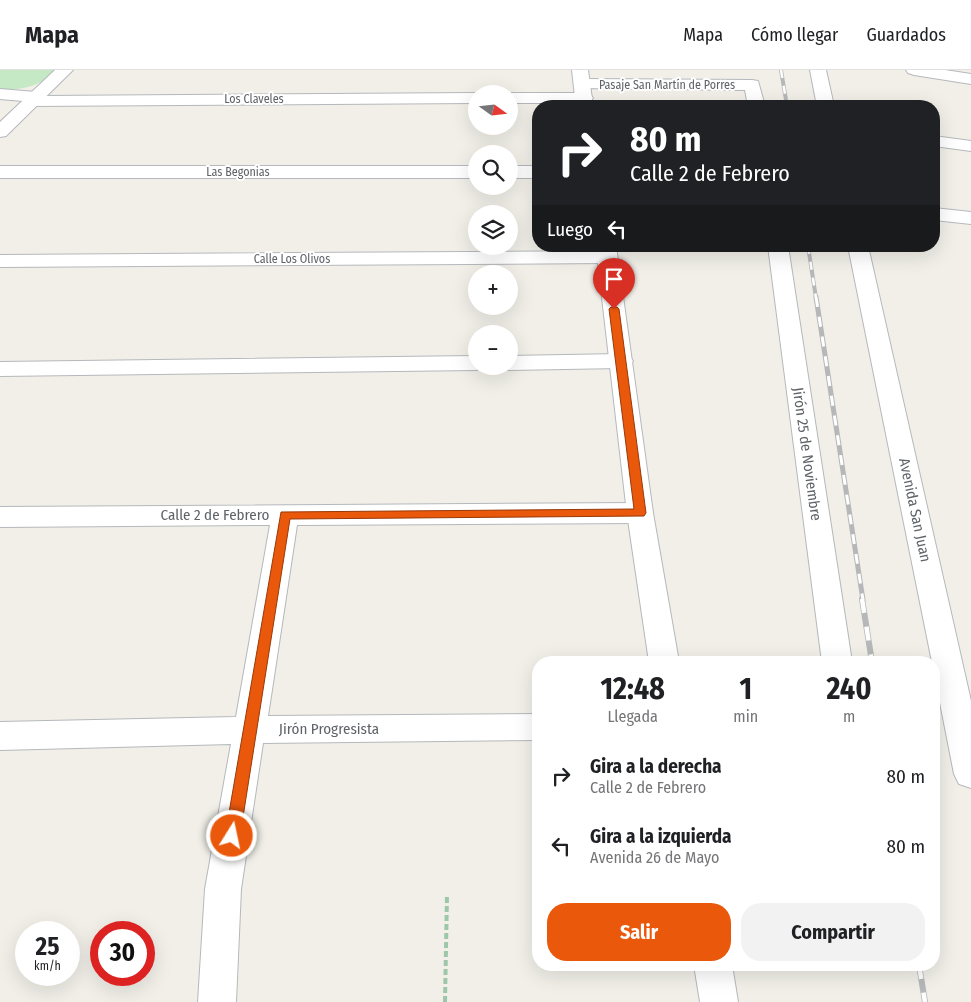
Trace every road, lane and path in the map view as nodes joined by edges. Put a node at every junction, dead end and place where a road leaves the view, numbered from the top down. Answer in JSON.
{"nodes":[{"id":1,"x":65,"y":70,"type":"edge"},
{"id":2,"x":818,"y":70,"type":"edge"},
{"id":3,"x":914,"y":70,"type":"edge"},
{"id":4,"x":971,"y":79,"type":"edge"},
{"id":5,"x":583,"y":90,"type":"edge"},
{"id":6,"x":0,"y":94,"type":"edge"},
{"id":7,"x":518,"y":97,"type":"edge"},
{"id":8,"x":468,"y":98,"type":"edge"},
{"id":9,"x":34,"y":99,"type":"junction"},
{"id":10,"x":755,"y":100,"type":"edge"},
{"id":11,"x":825,"y":100,"type":"edge"},
{"id":12,"x":0,"y":132,"type":"edge"},
{"id":13,"x":940,"y":141,"type":"edge"},
{"id":14,"x":971,"y":146,"type":"edge"},
{"id":15,"x":0,"y":172,"type":"edge"},
{"id":16,"x":468,"y":172,"type":"edge"},
{"id":17,"x":518,"y":172,"type":"edge"},
{"id":18,"x":532,"y":172,"type":"edge"},
{"id":19,"x":940,"y":215,"type":"edge"},
{"id":20,"x":971,"y":218,"type":"edge"},
{"id":21,"x":779,"y":252,"type":"edge"},
{"id":22,"x":859,"y":252,"type":"edge"},
{"id":23,"x":599,"y":254,"type":"edge"},
{"id":24,"x":0,"y":260,"type":"edge"},
{"id":25,"x":621,"y":362,"type":"junction"},
{"id":26,"x":468,"y":363,"type":"edge"},
{"id":27,"x":518,"y":363,"type":"edge"},
{"id":28,"x":0,"y":369,"type":"edge"},
{"id":29,"x":640,"y":513,"type":"junction"},
{"id":30,"x":285,"y":515,"type":"junction"},
{"id":31,"x":0,"y":516,"type":"edge"},
{"id":32,"x":663,"y":656,"type":"edge"},
{"id":33,"x":836,"y":656,"type":"edge"},
{"id":34,"x":532,"y":728,"type":"edge"},
{"id":35,"x":251,"y":730,"type":"junction"},
{"id":36,"x":0,"y":736,"type":"edge"},
{"id":37,"x":971,"y":774,"type":"edge"},
{"id":38,"x":447,"y":894,"type":"dead end"},
{"id":39,"x":714,"y":971,"type":"edge"},
{"id":40,"x":217,"y":1002,"type":"edge"},
{"id":41,"x":445,"y":1002,"type":"edge"},
{"id":42,"x":719,"y":1002,"type":"edge"}],
"edges":[{"from":1,"to":9,"type":"street"},
{"from":2,"to":11,"type":"street"},
{"from":3,"to":4,"type":"street"},
{"from":5,"to":7,"type":"street"},
{"from":5,"to":10,"type":"street","name":"Pasaje San Martín de Porres"},
{"from":6,"to":9,"type":"street","name":"Los Claveles"},
{"from":8,"to":9,"type":"street","name":"Los Claveles"},
{"from":9,"to":12,"type":"street"},
{"from":13,"to":14,"type":"street"},
{"from":15,"to":16,"type":"street","name":"Las Begonias"},
{"from":17,"to":18,"type":"street"},
{"from":19,"to":20,"type":"street"},
{"from":21,"to":33,"type":"street","name":"Jirón 25 de Noviembre"},
{"from":22,"to":37,"type":"street","name":"Avenida San Juan"},
{"from":23,"to":24,"type":"street","name":"Calle Los Olivos"},
{"from":23,"to":25,"type":"street"},
{"from":25,"to":27,"type":"street"},
{"from":25,"to":29,"type":"street"},
{"from":26,"to":28,"type":"street"},
{"from":29,"to":30,"type":"street","name":"Calle 2 de Febrero"},
{"from":29,"to":32,"type":"street"},
{"from":30,"to":31,"type":"street","name":"Calle 2 de Febrero"},
{"from":30,"to":35,"type":"street"},
{"from":34,"to":35,"type":"street","name":"Jirón Progresista"},
{"from":35,"to":36,"type":"street","name":"Jirón Progresista"},
{"from":35,"to":40,"type":"street"},
{"from":38,"to":41,"type":"path"},
{"from":39,"to":42,"type":"street"}]}
